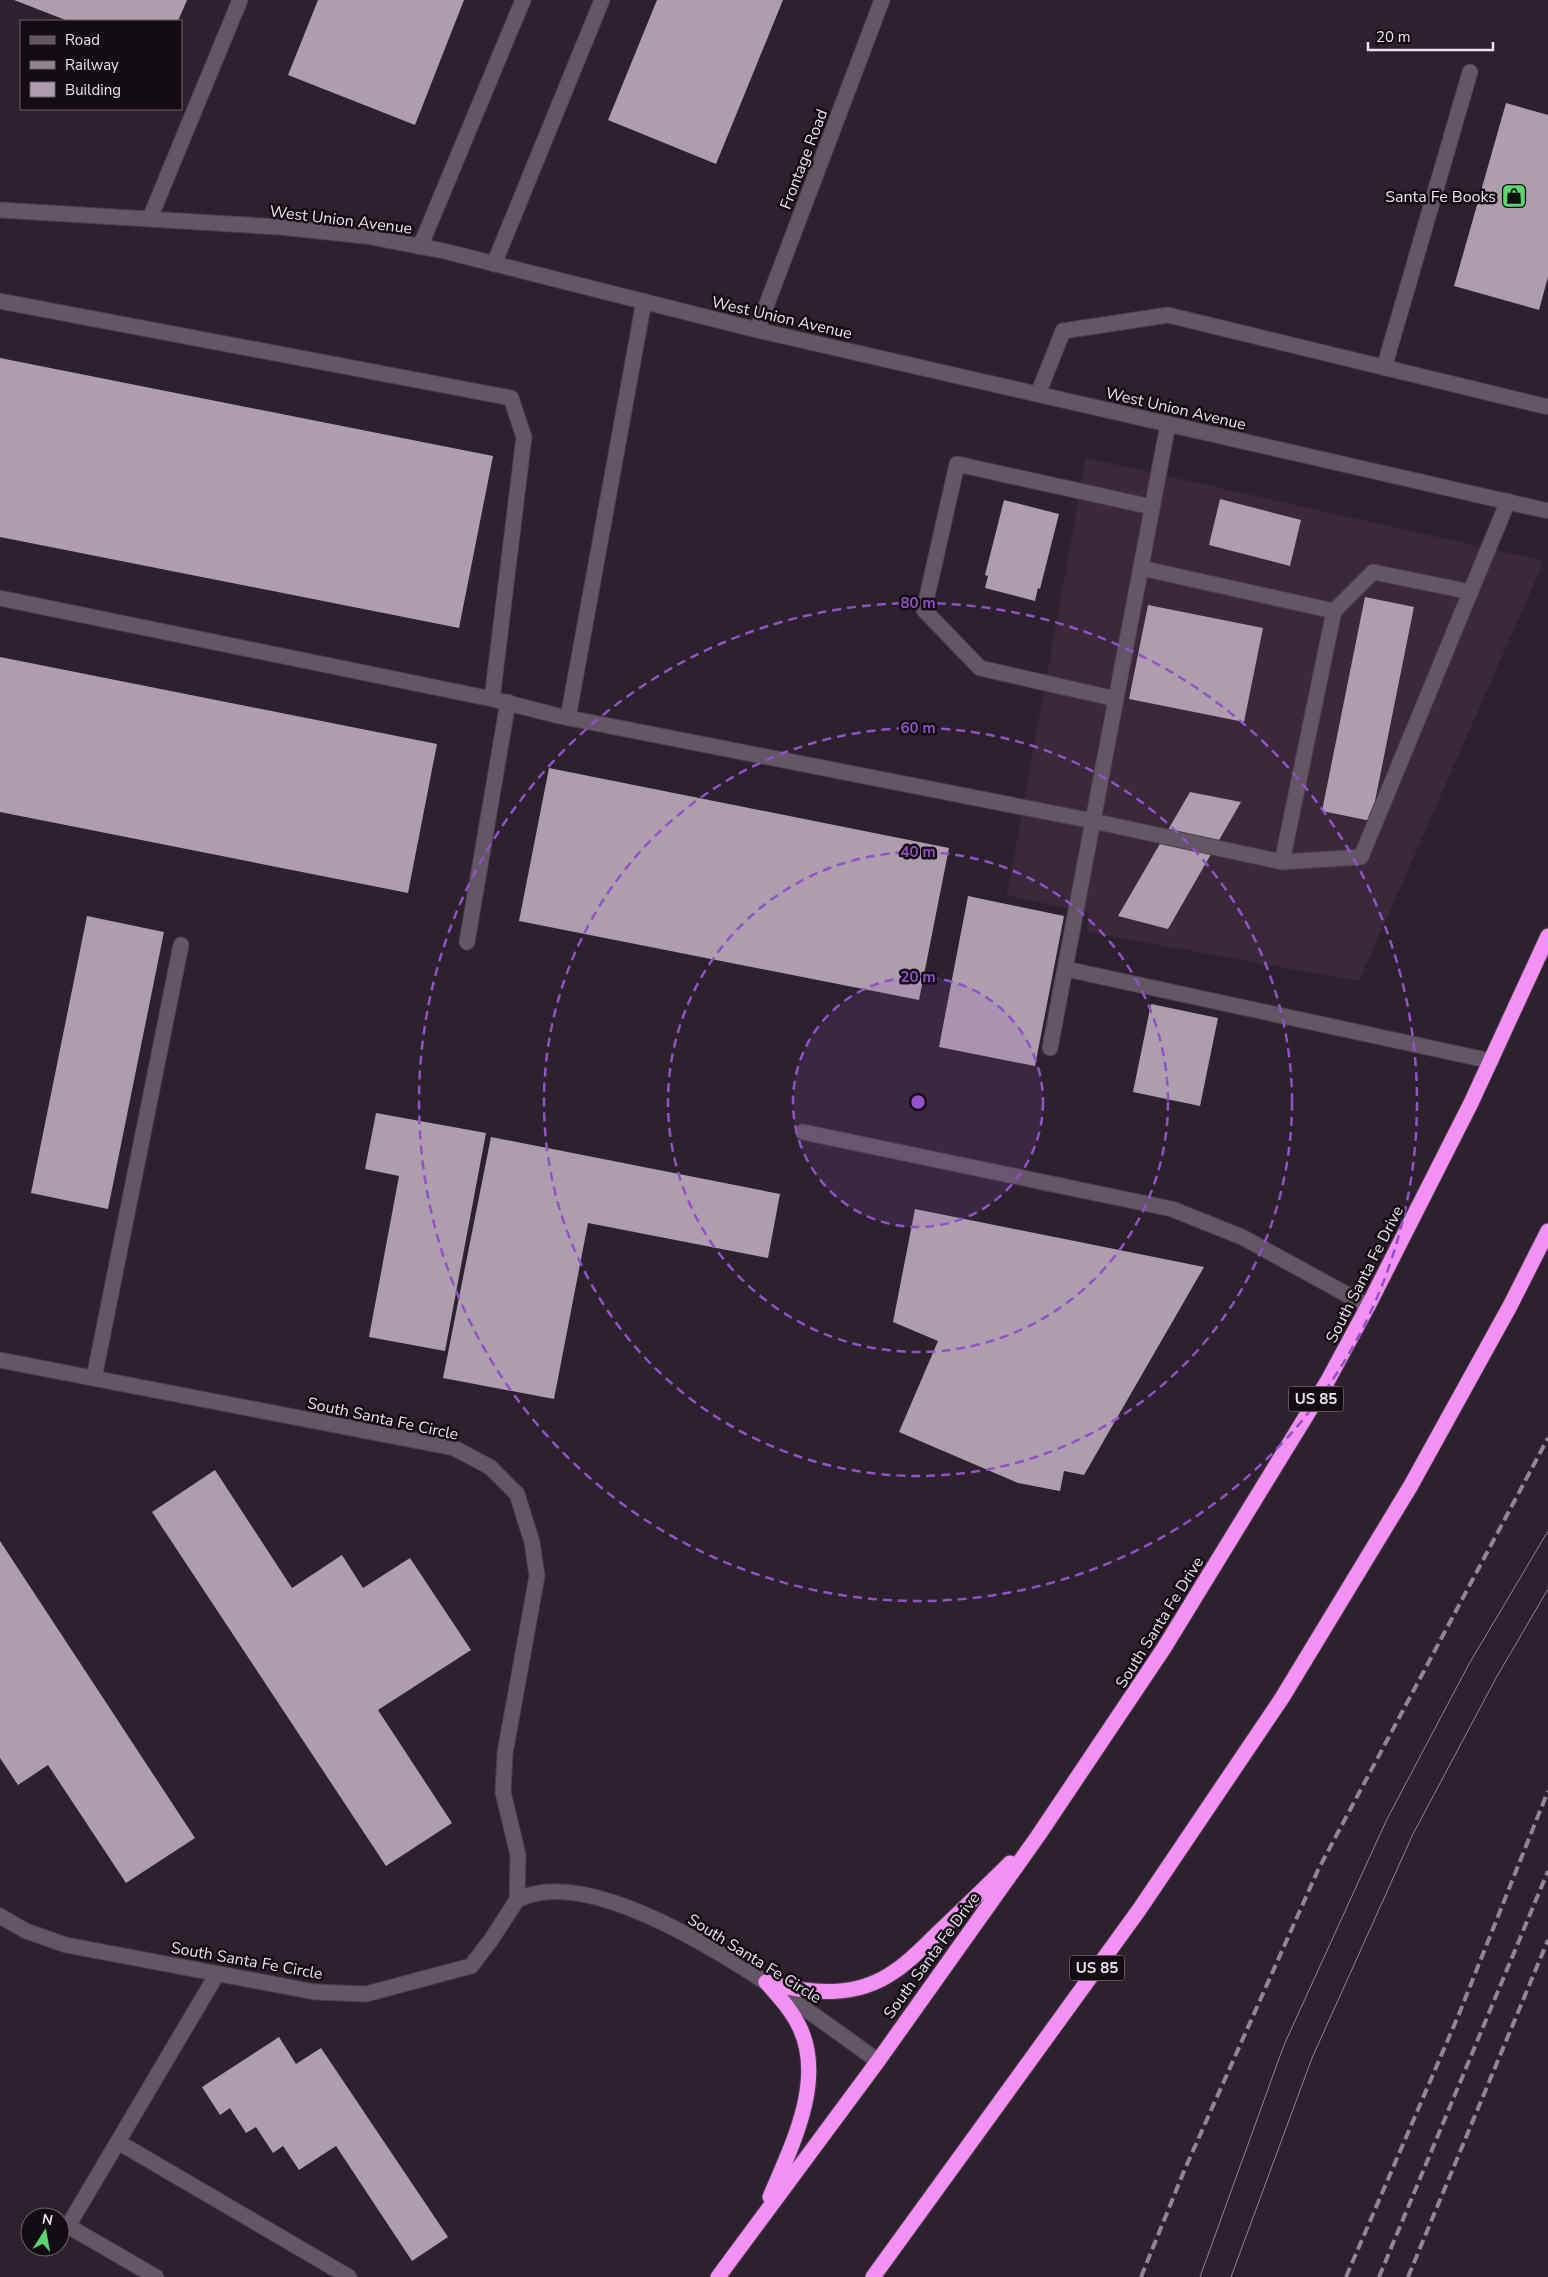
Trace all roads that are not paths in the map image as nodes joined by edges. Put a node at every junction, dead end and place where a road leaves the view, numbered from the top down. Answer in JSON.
{"nodes":[{"id":1,"x":240,"y":0,"type":"edge"},
{"id":2,"x":523,"y":0,"type":"edge"},
{"id":3,"x":602,"y":0,"type":"edge"},
{"id":4,"x":882,"y":0,"type":"edge"},
{"id":5,"x":1470,"y":72,"type":"dead end"},
{"id":6,"x":0,"y":210,"type":"edge"},
{"id":7,"x":150,"y":218,"type":"junction"},
{"id":8,"x":420,"y":247,"type":"junction"},
{"id":9,"x":494,"y":264,"type":"junction"},
{"id":10,"x":0,"y":301,"type":"edge"},
{"id":11,"x":644,"y":301,"type":"junction"},
{"id":12,"x":757,"y":330,"type":"junction"},
{"id":13,"x":1384,"y":368,"type":"junction"},
{"id":14,"x":1038,"y":394,"type":"junction"},
{"id":15,"x":1548,"y":407,"type":"edge"},
{"id":16,"x":1168,"y":424,"type":"junction"},
{"id":17,"x":1508,"y":501,"type":"junction"},
{"id":18,"x":1152,"y":507,"type":"junction"},
{"id":19,"x":1548,"y":511,"type":"edge"},
{"id":20,"x":1141,"y":568,"type":"junction"},
{"id":21,"x":1471,"y":592,"type":"junction"},
{"id":22,"x":0,"y":598,"type":"edge"},
{"id":23,"x":1334,"y":611,"type":"junction"},
{"id":24,"x":492,"y":699,"type":"junction"},
{"id":25,"x":1116,"y":699,"type":"junction"},
{"id":26,"x":508,"y":702,"type":"junction"},
{"id":27,"x":568,"y":718,"type":"junction"},
{"id":28,"x":1093,"y":821,"type":"junction"},
{"id":29,"x":1282,"y":862,"type":"junction"},
{"id":30,"x":1548,"y":936,"type":"edge"},
{"id":31,"x":467,"y":942,"type":"dead end"},
{"id":32,"x":181,"y":945,"type":"dead end"},
{"id":33,"x":1066,"y":969,"type":"junction"},
{"id":34,"x":1050,"y":1048,"type":"dead end"},
{"id":35,"x":1491,"y":1061,"type":"junction"},
{"id":36,"x":803,"y":1132,"type":"dead end"},
{"id":37,"x":1548,"y":1230,"type":"edge"},
{"id":38,"x":1368,"y":1306,"type":"junction"},
{"id":39,"x":0,"y":1360,"type":"edge"},
{"id":40,"x":94,"y":1378,"type":"junction"},
{"id":41,"x":1038,"y":1836,"type":"junction"},
{"id":42,"x":518,"y":1900,"type":"junction"},
{"id":43,"x":0,"y":1916,"type":"edge"},
{"id":44,"x":217,"y":1974,"type":"junction"},
{"id":45,"x":766,"y":1982,"type":"junction"},
{"id":46,"x":878,"y":2060,"type":"junction"},
{"id":47,"x":118,"y":2142,"type":"junction"},
{"id":48,"x":760,"y":2221,"type":"junction"},
{"id":49,"x":156,"y":2277,"type":"edge"},
{"id":50,"x":349,"y":2277,"type":"edge"},
{"id":51,"x":718,"y":2277,"type":"edge"},
{"id":52,"x":873,"y":2277,"type":"edge"}],
"edges":[{"from":1,"to":7,"type":"street"},
{"from":2,"to":8,"type":"street"},
{"from":3,"to":9,"type":"street"},
{"from":4,"to":12,"type":"street","name":"Frontage Road"},
{"from":5,"to":13,"type":"street"},
{"from":6,"to":7,"type":"street","name":"West Union Avenue"},
{"from":7,"to":8,"type":"street","name":"West Union Avenue"},
{"from":8,"to":9,"type":"street","name":"West Union Avenue"},
{"from":9,"to":11,"type":"street","name":"West Union Avenue"},
{"from":10,"to":24,"type":"street"},
{"from":11,"to":12,"type":"street","name":"West Union Avenue"},
{"from":11,"to":27,"type":"street"},
{"from":12,"to":14,"type":"street","name":"West Union Avenue"},
{"from":13,"to":14,"type":"street"},
{"from":13,"to":15,"type":"street"},
{"from":14,"to":16,"type":"street","name":"West Union Avenue"},
{"from":16,"to":17,"type":"street","name":"West Union Avenue"},
{"from":16,"to":18,"type":"street"},
{"from":17,"to":19,"type":"street","name":"West Union Avenue"},
{"from":17,"to":21,"type":"street"},
{"from":18,"to":20,"type":"street"},
{"from":18,"to":25,"type":"street"},
{"from":20,"to":23,"type":"street"},
{"from":20,"to":25,"type":"street"},
{"from":21,"to":23,"type":"street"},
{"from":21,"to":29,"type":"street"},
{"from":22,"to":24,"type":"street"},
{"from":23,"to":29,"type":"street"},
{"from":24,"to":26,"type":"street"},
{"from":25,"to":28,"type":"street"},
{"from":26,"to":27,"type":"street"},
{"from":26,"to":31,"type":"street"},
{"from":27,"to":28,"type":"street"},
{"from":28,"to":29,"type":"street"},
{"from":28,"to":33,"type":"street"},
{"from":30,"to":35,"type":"highway","name":"South Santa Fe Drive","number":"US 85"},
{"from":32,"to":40,"type":"street"},
{"from":33,"to":34,"type":"street"},
{"from":33,"to":35,"type":"street"},
{"from":35,"to":38,"type":"highway","name":"South Santa Fe Drive","number":"US 85"},
{"from":36,"to":38,"type":"street"},
{"from":37,"to":52,"type":"highway","number":"US 85"},
{"from":38,"to":41,"type":"highway","name":"South Santa Fe Drive","number":"US 85"},
{"from":39,"to":40,"type":"street","name":"South Santa Fe Circle"},
{"from":40,"to":42,"type":"street","name":"South Santa Fe Circle"},
{"from":41,"to":45,"type":"highway"},
{"from":41,"to":46,"type":"highway","name":"South Santa Fe Drive","number":"US 85"},
{"from":42,"to":44,"type":"street","name":"South Santa Fe Circle"},
{"from":42,"to":45,"type":"street","name":"South Santa Fe Circle"},
{"from":43,"to":44,"type":"street","name":"South Santa Fe Circle"},
{"from":44,"to":47,"type":"street"},
{"from":45,"to":46,"type":"street","name":"South Santa Fe Circle"},
{"from":45,"to":48,"type":"highway"},
{"from":46,"to":48,"type":"highway","name":"South Santa Fe Drive","number":"US 85"},
{"from":47,"to":49,"type":"street"},
{"from":47,"to":50,"type":"street"},
{"from":48,"to":51,"type":"highway","name":"South Santa Fe Drive","number":"US 85"}]}
